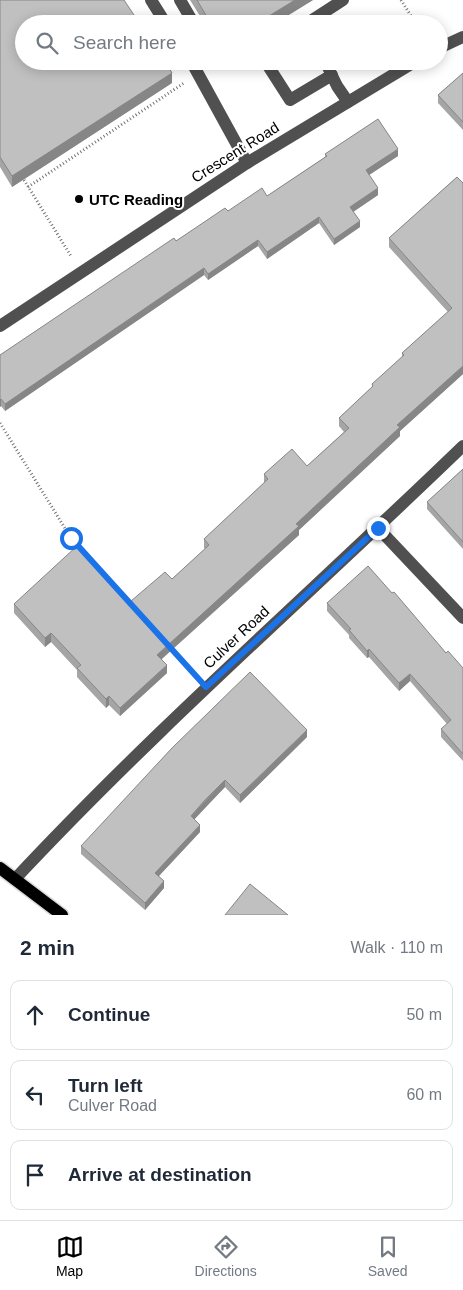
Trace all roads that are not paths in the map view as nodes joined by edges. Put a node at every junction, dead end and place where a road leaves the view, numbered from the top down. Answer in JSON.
{"nodes":[{"id":1,"x":151,"y":0,"type":"edge"},
{"id":2,"x":180,"y":0,"type":"edge"},
{"id":3,"x":343,"y":0,"type":"edge"},
{"id":4,"x":160,"y":15,"type":"edge"},
{"id":5,"x":189,"y":15,"type":"edge"},
{"id":6,"x":320,"y":15,"type":"edge"},
{"id":7,"x":463,"y":37,"type":"edge"},
{"id":8,"x":448,"y":44,"type":"edge"},
{"id":9,"x":197,"y":70,"type":"edge"},
{"id":10,"x":271,"y":70,"type":"edge"},
{"id":11,"x":330,"y":70,"type":"edge"},
{"id":12,"x":401,"y":70,"type":"edge"},
{"id":13,"x":332,"y":75,"type":"junction"},
{"id":14,"x":348,"y":102,"type":"junction"},
{"id":15,"x":247,"y":163,"type":"junction"},
{"id":16,"x":0,"y":326,"type":"edge"},
{"id":17,"x":463,"y":446,"type":"edge"},
{"id":18,"x":378,"y":528,"type":"junction"},
{"id":19,"x":463,"y":618,"type":"edge"},
{"id":20,"x":0,"y":868,"type":"edge"},
{"id":21,"x":15,"y":879,"type":"junction"},
{"id":22,"x":62,"y":915,"type":"edge"}],
"edges":[{"from":1,"to":4,"type":"street"},
{"from":2,"to":5,"type":"street"},
{"from":3,"to":6,"type":"street"},
{"from":7,"to":8,"type":"street"},
{"from":9,"to":15,"type":"street"},
{"from":10,"to":13,"type":"street"},
{"from":11,"to":13,"type":"street"},
{"from":12,"to":14,"type":"street","name":"Crescent Road"},
{"from":13,"to":14,"type":"street"},
{"from":14,"to":15,"type":"street","name":"Crescent Road"},
{"from":15,"to":16,"type":"street","name":"Crescent Road"},
{"from":17,"to":18,"type":"street","name":"Culver Road"},
{"from":18,"to":19,"type":"street"},
{"from":18,"to":21,"type":"street","name":"Culver Road"},
{"from":20,"to":21,"type":"main road"},
{"from":21,"to":22,"type":"main road"}]}
